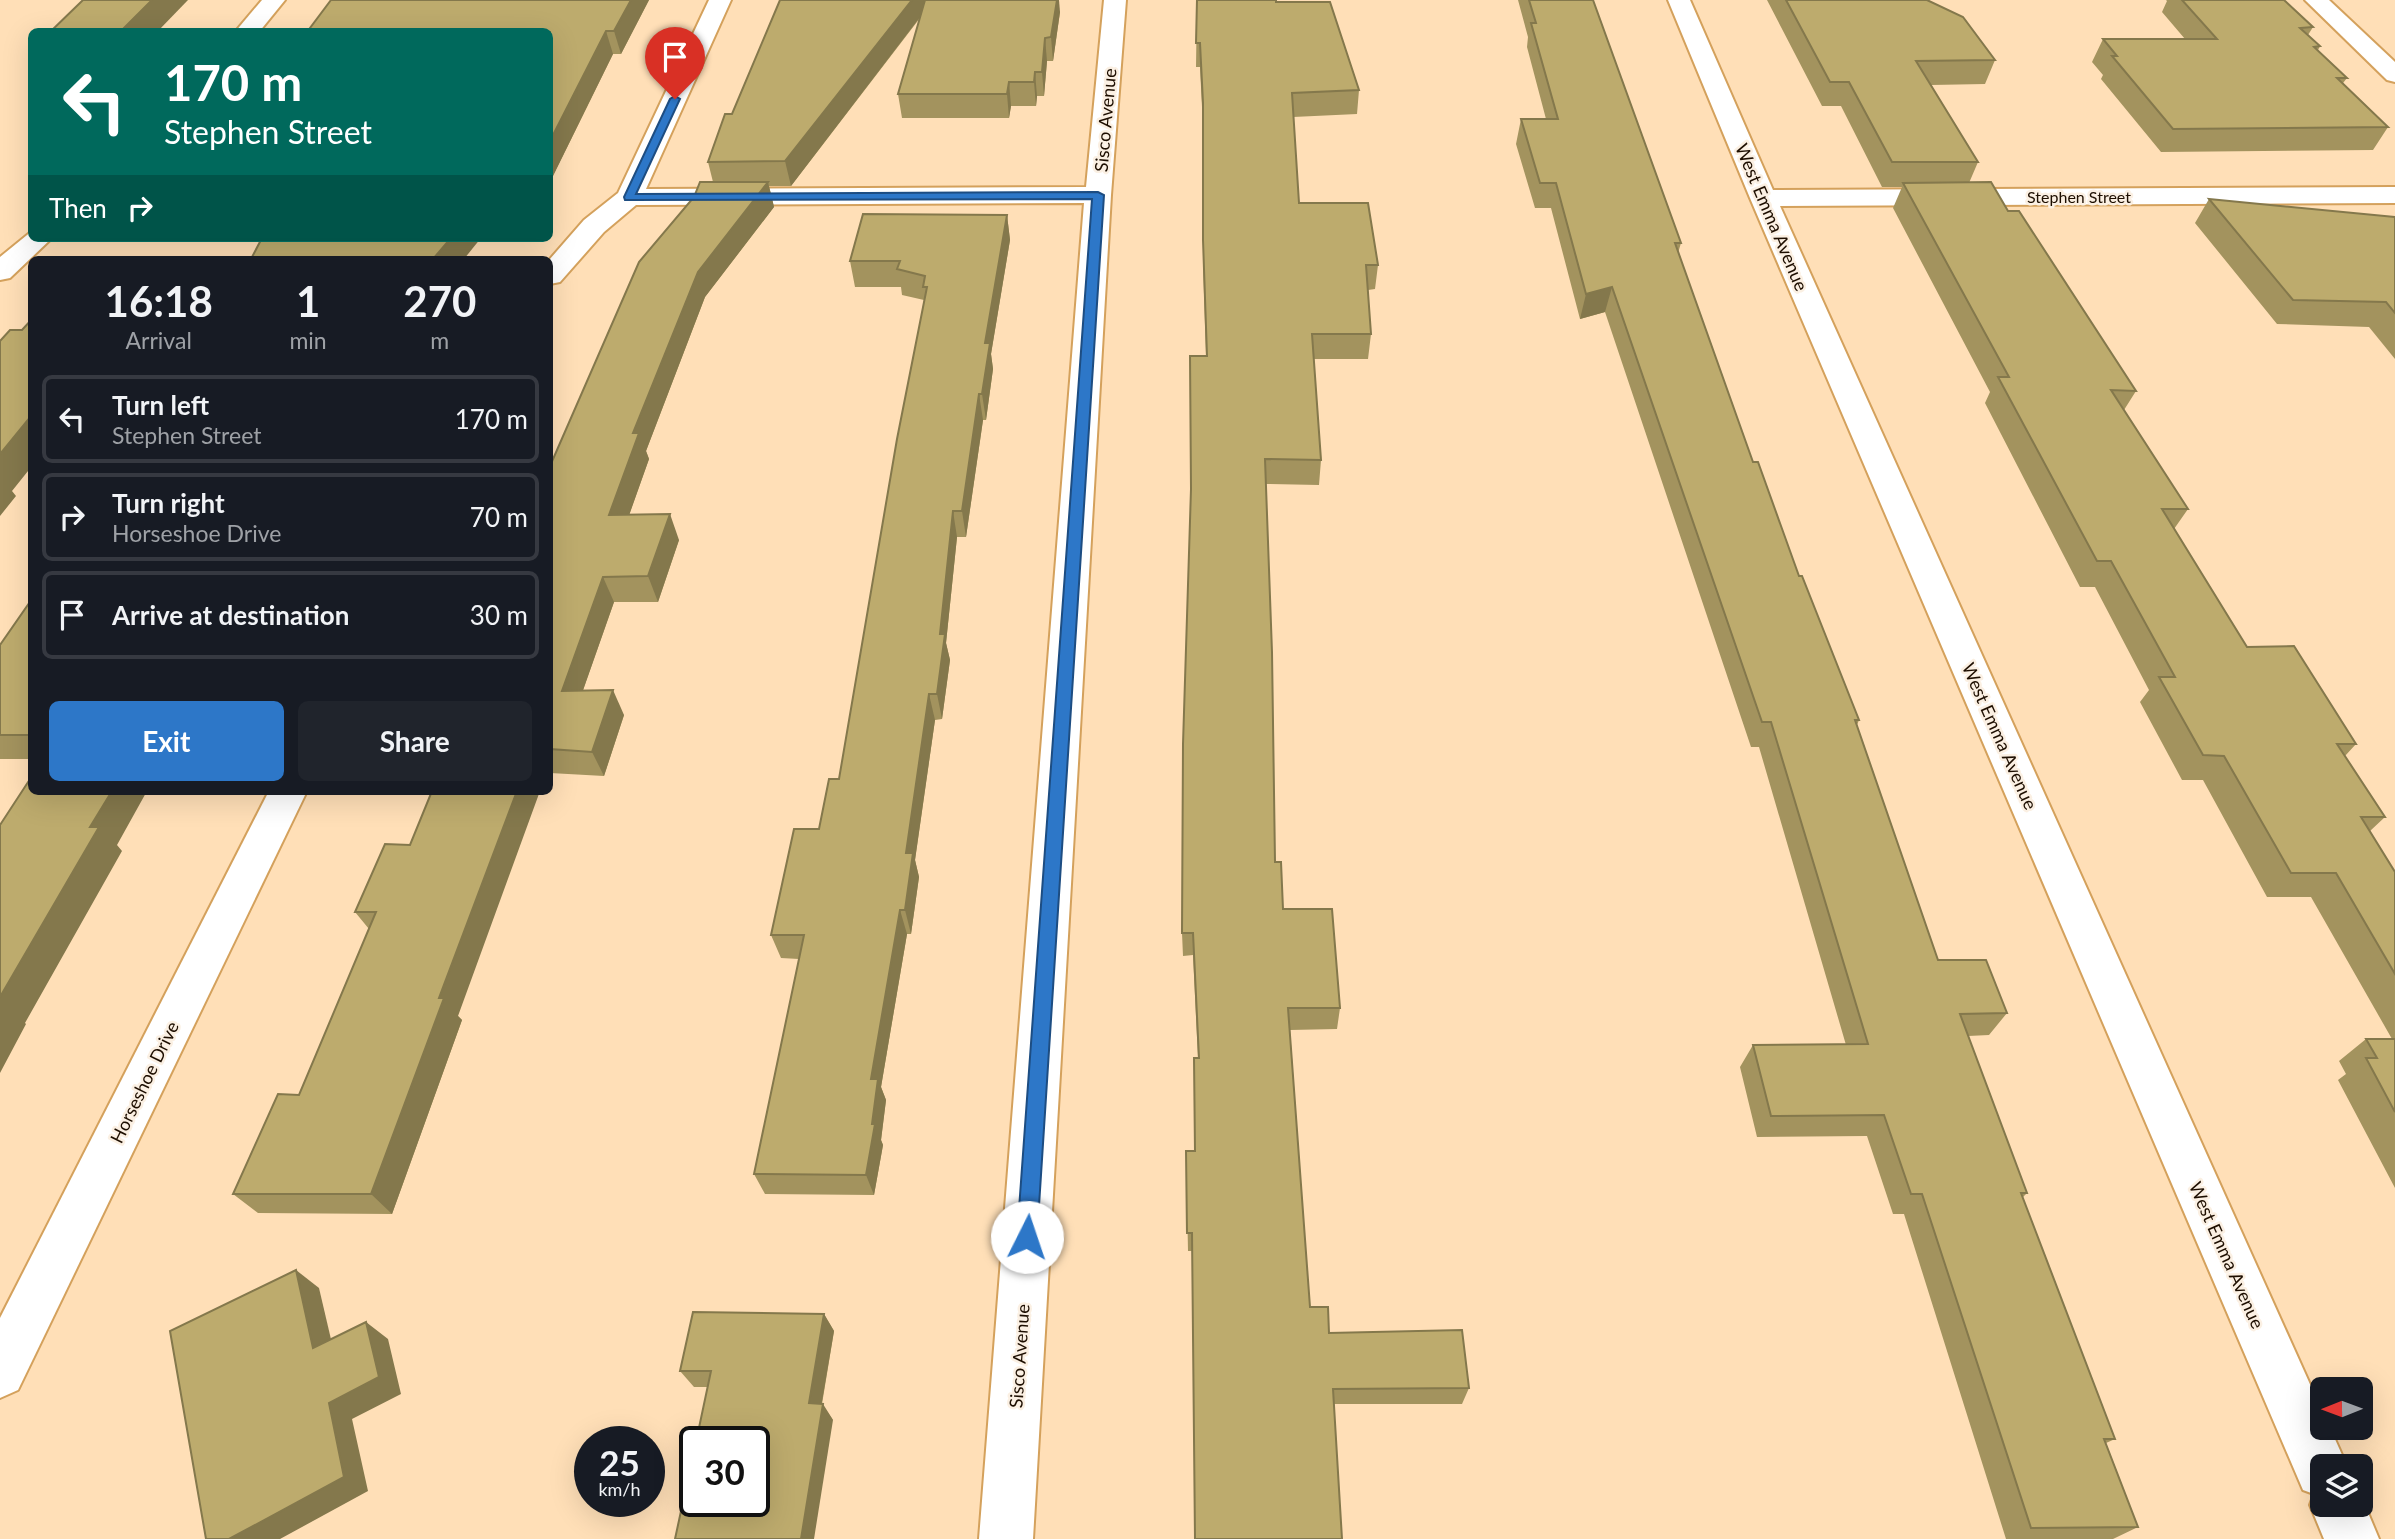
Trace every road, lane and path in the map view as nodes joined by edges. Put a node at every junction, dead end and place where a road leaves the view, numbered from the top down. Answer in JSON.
{"nodes":[{"id":1,"x":274,"y":0,"type":"edge"},
{"id":2,"x":720,"y":0,"type":"edge"},
{"id":3,"x":1115,"y":0,"type":"edge"},
{"id":4,"x":1679,"y":0,"type":"edge"},
{"id":5,"x":2316,"y":0,"type":"edge"},
{"id":6,"x":250,"y":28,"type":"edge"},
{"id":7,"x":2395,"y":75,"type":"edge"},
{"id":8,"x":1098,"y":195,"type":"junction"},
{"id":9,"x":2395,"y":195,"type":"edge"},
{"id":10,"x":629,"y":197,"type":"junction"},
{"id":11,"x":1763,"y":198,"type":"junction"},
{"id":12,"x":34,"y":242,"type":"edge"},
{"id":13,"x":0,"y":272,"type":"edge"},
{"id":14,"x":553,"y":273,"type":"edge"},
{"id":15,"x":286,"y":795,"type":"edge"},
{"id":16,"x":0,"y":1372,"type":"edge"},
{"id":17,"x":2315,"y":1454,"type":"edge"},
{"id":18,"x":2342,"y":1517,"type":"edge"},
{"id":19,"x":1006,"y":1539,"type":"edge"},
{"id":20,"x":2352,"y":1539,"type":"edge"}],
"edges":[{"from":1,"to":6,"type":"street"},
{"from":2,"to":10,"type":"street"},
{"from":3,"to":8,"type":"street","name":"Sisco Avenue"},
{"from":4,"to":11,"type":"street","name":"West Emma Avenue"},
{"from":5,"to":7,"type":"street"},
{"from":8,"to":10,"type":"street"},
{"from":8,"to":19,"type":"street","name":"Sisco Avenue"},
{"from":9,"to":11,"type":"street","name":"Stephen Street"},
{"from":10,"to":14,"type":"street"},
{"from":11,"to":17,"type":"street","name":"West Emma Avenue"},
{"from":12,"to":13,"type":"street"},
{"from":15,"to":16,"type":"street","name":"Horseshoe Drive"},
{"from":18,"to":20,"type":"street"}]}
